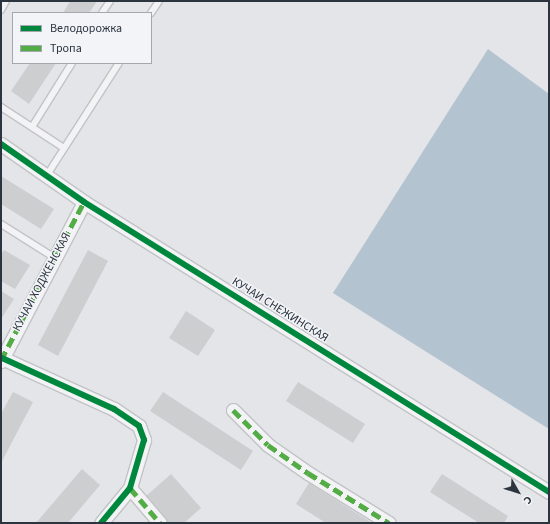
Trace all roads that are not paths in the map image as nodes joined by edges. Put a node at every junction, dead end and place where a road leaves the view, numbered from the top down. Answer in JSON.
{"nodes":[{"id":1,"x":6,"y":1,"type":"edge"},
{"id":2,"x":110,"y":1,"type":"edge"},
{"id":3,"x":159,"y":1,"type":"edge"},
{"id":4,"x":1,"y":10,"type":"edge"},
{"id":5,"x":103,"y":12,"type":"edge"},
{"id":6,"x":152,"y":12,"type":"edge"},
{"id":7,"x":71,"y":64,"type":"edge"},
{"id":8,"x":118,"y":64,"type":"edge"},
{"id":9,"x":1,"y":107,"type":"edge"},
{"id":10,"x":32,"y":128,"type":"junction"},
{"id":11,"x":1,"y":144,"type":"edge"},
{"id":12,"x":64,"y":148,"type":"junction"},
{"id":13,"x":47,"y":175,"type":"junction"},
{"id":14,"x":84,"y":202,"type":"junction"},
{"id":15,"x":1,"y":224,"type":"edge"},
{"id":16,"x":55,"y":258,"type":"junction"},
{"id":17,"x":2,"y":359,"type":"edge"},
{"id":18,"x":233,"y":410,"type":"dead end"},
{"id":19,"x":130,"y":488,"type":"junction"},
{"id":20,"x":549,"y":492,"type":"edge"},
{"id":21,"x":101,"y":523,"type":"edge"},
{"id":22,"x":160,"y":523,"type":"edge"},
{"id":23,"x":389,"y":523,"type":"edge"}],
"edges":[{"from":1,"to":4,"type":"lane"},
{"from":2,"to":5,"type":"lane"},
{"from":3,"to":6,"type":"lane"},
{"from":7,"to":10,"type":"lane"},
{"from":8,"to":12,"type":"lane"},
{"from":9,"to":10,"type":"lane"},
{"from":10,"to":12,"type":"lane"},
{"from":11,"to":13,"type":"street","name":"КУЧАИ СНЕЖИНСКАЯ"},
{"from":12,"to":13,"type":"lane"},
{"from":13,"to":14,"type":"street","name":"КУЧАИ СНЕЖИНСКАЯ"},
{"from":14,"to":16,"type":"street","name":"КУЧАИ ХОДЖЕНСКАЯ"},
{"from":14,"to":20,"type":"street","name":"КУЧАИ СНЕЖИНСКАЯ"},
{"from":15,"to":16,"type":"lane"},
{"from":16,"to":17,"type":"street","name":"КУЧАИ ХОДЖЕНСКАЯ"},
{"from":17,"to":19,"type":"street"},
{"from":18,"to":23,"type":"street"},
{"from":19,"to":21,"type":"street"},
{"from":19,"to":22,"type":"street"}]}
